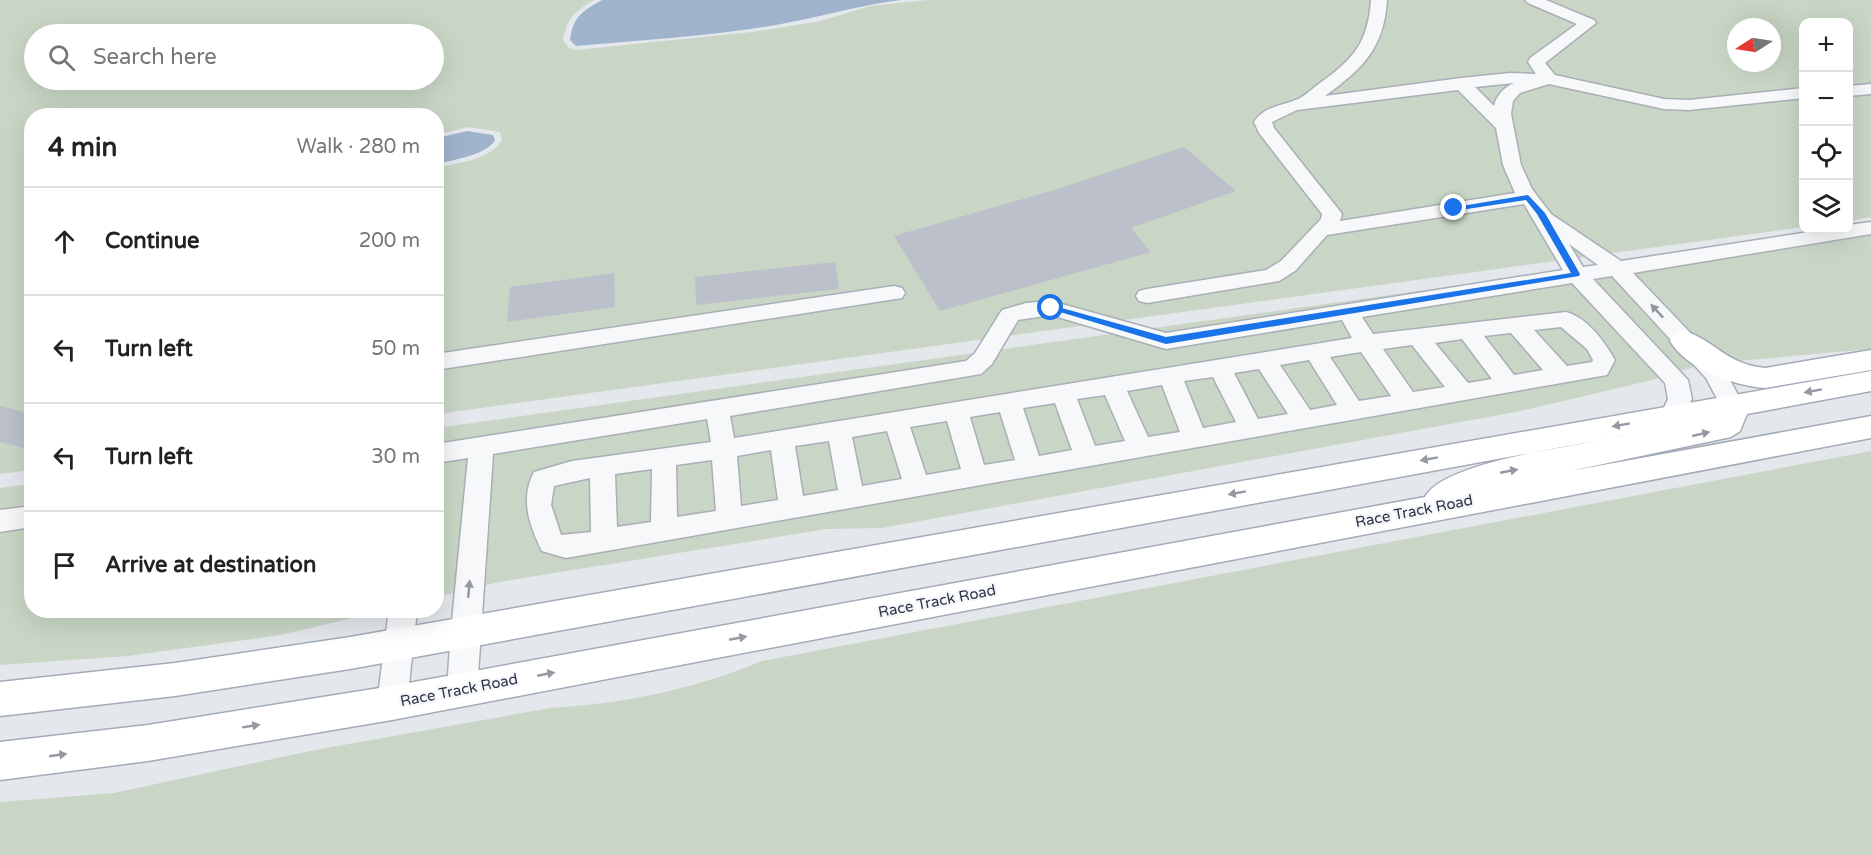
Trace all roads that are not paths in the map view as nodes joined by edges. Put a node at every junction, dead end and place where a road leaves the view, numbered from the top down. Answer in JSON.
{"nodes":[{"id":1,"x":1379,"y":0,"type":"edge"},
{"id":2,"x":1533,"y":0,"type":"edge"},
{"id":3,"x":1549,"y":79,"type":"junction"},
{"id":4,"x":1461,"y":83,"type":"junction"},
{"id":5,"x":1871,"y":89,"type":"edge"},
{"id":6,"x":1853,"y":91,"type":"edge"},
{"id":7,"x":1799,"y":93,"type":"edge"},
{"id":8,"x":1303,"y":103,"type":"junction"},
{"id":9,"x":1504,"y":126,"type":"junction"},
{"id":10,"x":1535,"y":205,"type":"junction"},
{"id":11,"x":1871,"y":228,"type":"edge"},
{"id":12,"x":1321,"y":230,"type":"junction"},
{"id":13,"x":1616,"y":268,"type":"junction"},
{"id":14,"x":1576,"y":274,"type":"junction"},
{"id":15,"x":894,"y":293,"type":"dead end"},
{"id":16,"x":1147,"y":297,"type":"dead end"},
{"id":17,"x":1347,"y":311,"type":"junction"},
{"id":18,"x":1516,"y":325,"type":"junction"},
{"id":19,"x":1468,"y":331,"type":"junction"},
{"id":20,"x":1418,"y":337,"type":"junction"},
{"id":21,"x":1684,"y":340,"type":"junction"},
{"id":22,"x":1367,"y":343,"type":"junction"},
{"id":23,"x":1315,"y":351,"type":"junction"},
{"id":24,"x":1265,"y":360,"type":"junction"},
{"id":25,"x":1871,"y":360,"type":"edge"},
{"id":26,"x":444,"y":361,"type":"edge"},
{"id":27,"x":1219,"y":367,"type":"junction"},
{"id":28,"x":1170,"y":375,"type":"junction"},
{"id":29,"x":1561,"y":375,"type":"junction"},
{"id":30,"x":1871,"y":381,"type":"edge"},
{"id":31,"x":1508,"y":384,"type":"junction"},
{"id":32,"x":1113,"y":385,"type":"junction"},
{"id":33,"x":1462,"y":392,"type":"junction"},
{"id":34,"x":1064,"y":393,"type":"junction"},
{"id":35,"x":1009,"y":402,"type":"junction"},
{"id":36,"x":1407,"y":402,"type":"junction"},
{"id":37,"x":1732,"y":406,"type":"junction"},
{"id":38,"x":717,"y":409,"type":"junction"},
{"id":39,"x":956,"y":411,"type":"junction"},
{"id":40,"x":1353,"y":411,"type":"junction"},
{"id":41,"x":1672,"y":416,"type":"junction"},
{"id":42,"x":1304,"y":420,"type":"junction"},
{"id":43,"x":896,"y":421,"type":"junction"},
{"id":44,"x":1871,"y":428,"type":"edge"},
{"id":45,"x":1252,"y":429,"type":"junction"},
{"id":46,"x":839,"y":430,"type":"junction"},
{"id":47,"x":1195,"y":438,"type":"junction"},
{"id":48,"x":782,"y":439,"type":"junction"},
{"id":49,"x":482,"y":445,"type":"junction"},
{"id":50,"x":1140,"y":448,"type":"junction"},
{"id":51,"x":724,"y":449,"type":"junction"},
{"id":52,"x":444,"y":452,"type":"edge"},
{"id":53,"x":1087,"y":457,"type":"junction"},
{"id":54,"x":664,"y":458,"type":"junction"},
{"id":55,"x":602,"y":466,"type":"junction"},
{"id":56,"x":1030,"y":467,"type":"junction"},
{"id":57,"x":975,"y":476,"type":"junction"},
{"id":58,"x":917,"y":486,"type":"junction"},
{"id":59,"x":852,"y":497,"type":"junction"},
{"id":60,"x":792,"y":508,"type":"junction"},
{"id":61,"x":1418,"y":510,"type":"junction"},
{"id":62,"x":24,"y":517,"type":"edge"},
{"id":63,"x":729,"y":519,"type":"junction"},
{"id":64,"x":0,"y":521,"type":"edge"},
{"id":65,"x":664,"y":530,"type":"junction"},
{"id":66,"x":604,"y":540,"type":"junction"},
{"id":67,"x":402,"y":618,"type":"edge"},
{"id":68,"x":465,"y":631,"type":"junction"},
{"id":69,"x":399,"y":645,"type":"junction"},
{"id":70,"x":462,"y":690,"type":"junction"},
{"id":71,"x":0,"y":699,"type":"edge"},
{"id":72,"x":392,"y":703,"type":"junction"},
{"id":73,"x":0,"y":761,"type":"edge"}],
"edges":[{"from":1,"to":8,"type":"lane"},
{"from":2,"to":3,"type":"lane"},
{"from":3,"to":4,"type":"lane"},
{"from":3,"to":7,"type":"lane"},
{"from":3,"to":9,"type":"lane"},
{"from":4,"to":8,"type":"lane"},
{"from":4,"to":9,"type":"lane"},
{"from":5,"to":6,"type":"lane"},
{"from":8,"to":12,"type":"lane"},
{"from":9,"to":10,"type":"lane"},
{"from":10,"to":12,"type":"lane"},
{"from":10,"to":13,"type":"lane"},
{"from":10,"to":14,"type":"lane"},
{"from":11,"to":13,"type":"lane"},
{"from":12,"to":16,"type":"lane"},
{"from":13,"to":14,"type":"lane"},
{"from":21,"to":13,"type":"lane","one_way":true},
{"from":14,"to":17,"type":"lane"},
{"from":14,"to":41,"type":"lane"},
{"from":15,"to":26,"type":"lane"},
{"from":17,"to":22,"type":"lane"},
{"from":17,"to":38,"type":"lane"},
{"from":18,"to":19,"type":"lane"},
{"from":18,"to":29,"type":"lane"},
{"from":18,"to":29,"type":"lane"},
{"from":19,"to":20,"type":"lane"},
{"from":19,"to":31,"type":"lane"},
{"from":20,"to":22,"type":"lane"},
{"from":20,"to":33,"type":"lane"},
{"from":21,"to":25,"type":"main road"},
{"from":21,"to":37,"type":"lane"},
{"from":22,"to":23,"type":"lane"},
{"from":22,"to":36,"type":"lane"},
{"from":23,"to":24,"type":"lane"},
{"from":23,"to":40,"type":"lane"},
{"from":24,"to":27,"type":"lane"},
{"from":24,"to":42,"type":"lane"},
{"from":27,"to":28,"type":"lane"},
{"from":27,"to":45,"type":"lane"},
{"from":28,"to":32,"type":"lane"},
{"from":28,"to":47,"type":"lane"},
{"from":29,"to":31,"type":"lane"},
{"from":30,"to":37,"type":"main road","one_way":true},
{"from":31,"to":33,"type":"lane"},
{"from":32,"to":34,"type":"lane"},
{"from":32,"to":50,"type":"lane"},
{"from":33,"to":36,"type":"lane"},
{"from":34,"to":35,"type":"lane"},
{"from":34,"to":53,"type":"lane"},
{"from":35,"to":39,"type":"lane"},
{"from":35,"to":56,"type":"lane"},
{"from":36,"to":40,"type":"lane"},
{"from":37,"to":41,"type":"main road"},
{"from":61,"to":37,"type":"main road","one_way":true},
{"from":38,"to":49,"type":"lane"},
{"from":38,"to":51,"type":"lane"},
{"from":39,"to":43,"type":"lane"},
{"from":39,"to":57,"type":"lane"},
{"from":40,"to":42,"type":"lane"},
{"from":41,"to":68,"type":"main road","one_way":true},
{"from":42,"to":45,"type":"lane"},
{"from":43,"to":46,"type":"lane"},
{"from":43,"to":58,"type":"lane"},
{"from":44,"to":61,"type":"main road","name":"Race Track Road"},
{"from":45,"to":47,"type":"lane"},
{"from":46,"to":48,"type":"lane"},
{"from":46,"to":59,"type":"lane"},
{"from":47,"to":50,"type":"lane"},
{"from":48,"to":51,"type":"lane"},
{"from":48,"to":60,"type":"lane"},
{"from":49,"to":52,"type":"lane"},
{"from":68,"to":49,"type":"lane","one_way":true},
{"from":50,"to":53,"type":"lane"},
{"from":51,"to":54,"type":"lane"},
{"from":51,"to":63,"type":"lane"},
{"from":53,"to":56,"type":"lane"},
{"from":54,"to":55,"type":"lane"},
{"from":54,"to":65,"type":"lane"},
{"from":55,"to":66,"type":"lane"},
{"from":55,"to":66,"type":"lane"},
{"from":56,"to":57,"type":"lane"},
{"from":57,"to":58,"type":"lane"},
{"from":58,"to":59,"type":"lane"},
{"from":59,"to":60,"type":"lane"},
{"from":60,"to":63,"type":"lane"},
{"from":70,"to":61,"type":"main road","name":"Race Track Road","one_way":true},
{"from":62,"to":64,"type":"lane"},
{"from":63,"to":65,"type":"lane"},
{"from":65,"to":66,"type":"lane"},
{"from":67,"to":69,"type":"lane"},
{"from":68,"to":69,"type":"main road"},
{"from":68,"to":70,"type":"lane"},
{"from":69,"to":71,"type":"main road"},
{"from":69,"to":72,"type":"lane"},
{"from":70,"to":72,"type":"main road","name":"Race Track Road"},
{"from":73,"to":72,"type":"main road","name":"Race Track Road","one_way":true}]}
